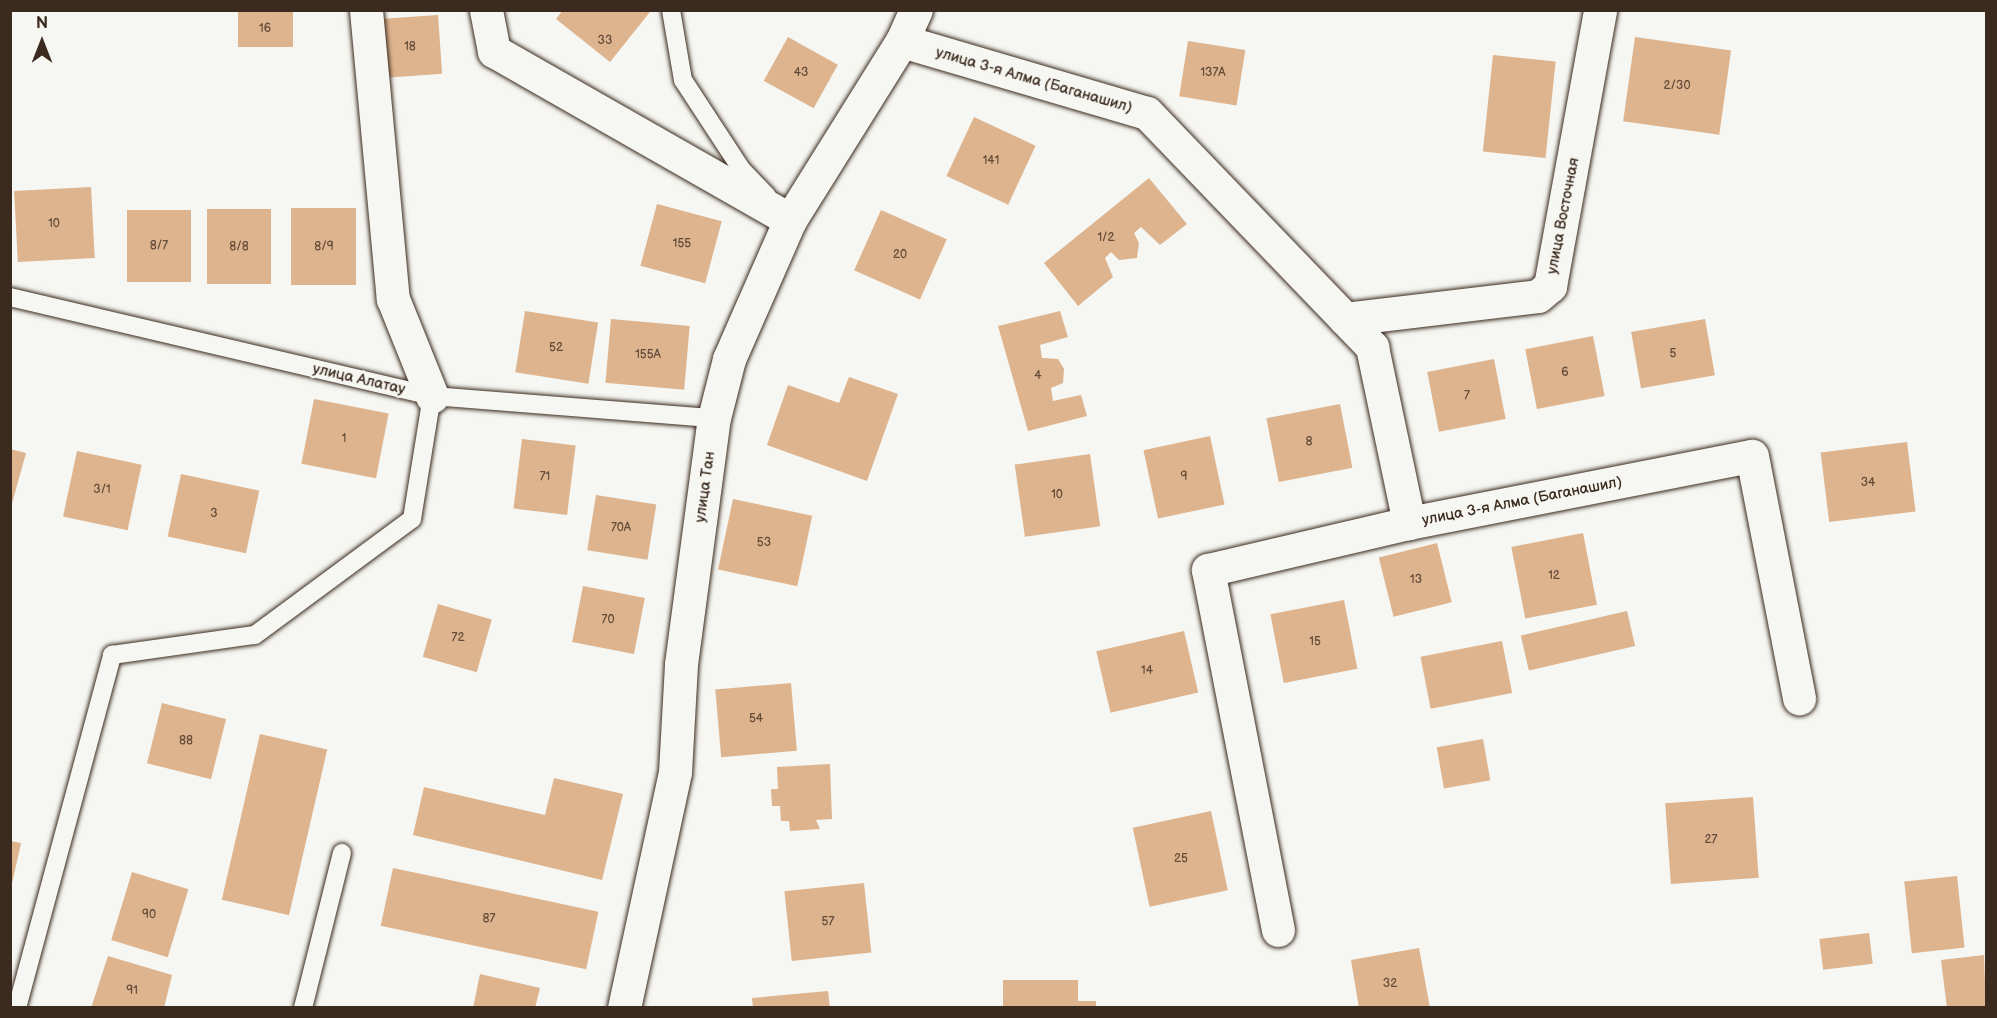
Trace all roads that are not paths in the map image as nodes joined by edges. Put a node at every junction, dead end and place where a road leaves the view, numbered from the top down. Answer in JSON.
{"nodes":[{"id":1,"x":366,"y":10,"type":"edge"},
{"id":2,"x":486,"y":10,"type":"edge"},
{"id":3,"x":671,"y":10,"type":"edge"},
{"id":4,"x":916,"y":10,"type":"edge"},
{"id":5,"x":1600,"y":10,"type":"edge"},
{"id":6,"x":902,"y":41,"type":"junction"},
{"id":7,"x":790,"y":220,"type":"junction"},
{"id":8,"x":10,"y":297,"type":"edge"},
{"id":9,"x":1345,"y":319,"type":"junction"},
{"id":10,"x":432,"y":396,"type":"junction"},
{"id":11,"x":714,"y":418,"type":"junction"},
{"id":12,"x":1409,"y":523,"type":"junction"},
{"id":13,"x":1799,"y":698,"type":"dead end"},
{"id":14,"x":342,"y":853,"type":"dead end"},
{"id":15,"x":1278,"y":930,"type":"dead end"},
{"id":16,"x":17,"y":1008,"type":"edge"},
{"id":17,"x":303,"y":1008,"type":"edge"},
{"id":18,"x":624,"y":1008,"type":"edge"}],
"edges":[{"from":1,"to":10,"type":"street"},
{"from":2,"to":7,"type":"street"},
{"from":3,"to":7,"type":"lane"},
{"from":4,"to":6,"type":"street","name":"улица Тан"},
{"from":5,"to":9,"type":"street","name":"улица Восточная"},
{"from":6,"to":7,"type":"street","name":"улица Тан"},
{"from":6,"to":9,"type":"street","name":"улица 3-я Алма (Баганашил)"},
{"from":7,"to":11,"type":"street","name":"улица Тан"},
{"from":8,"to":10,"type":"lane","name":"улица Алатау"},
{"from":9,"to":12,"type":"street","name":"улица 3-я Алма (Баганашил)"},
{"from":10,"to":11,"type":"lane","name":"улица Алатау"},
{"from":10,"to":16,"type":"lane"},
{"from":11,"to":18,"type":"street","name":"улица Тан"},
{"from":12,"to":13,"type":"street","name":"улица 3-я Алма (Баганашил)"},
{"from":12,"to":15,"type":"street"},
{"from":14,"to":17,"type":"lane"}]}
